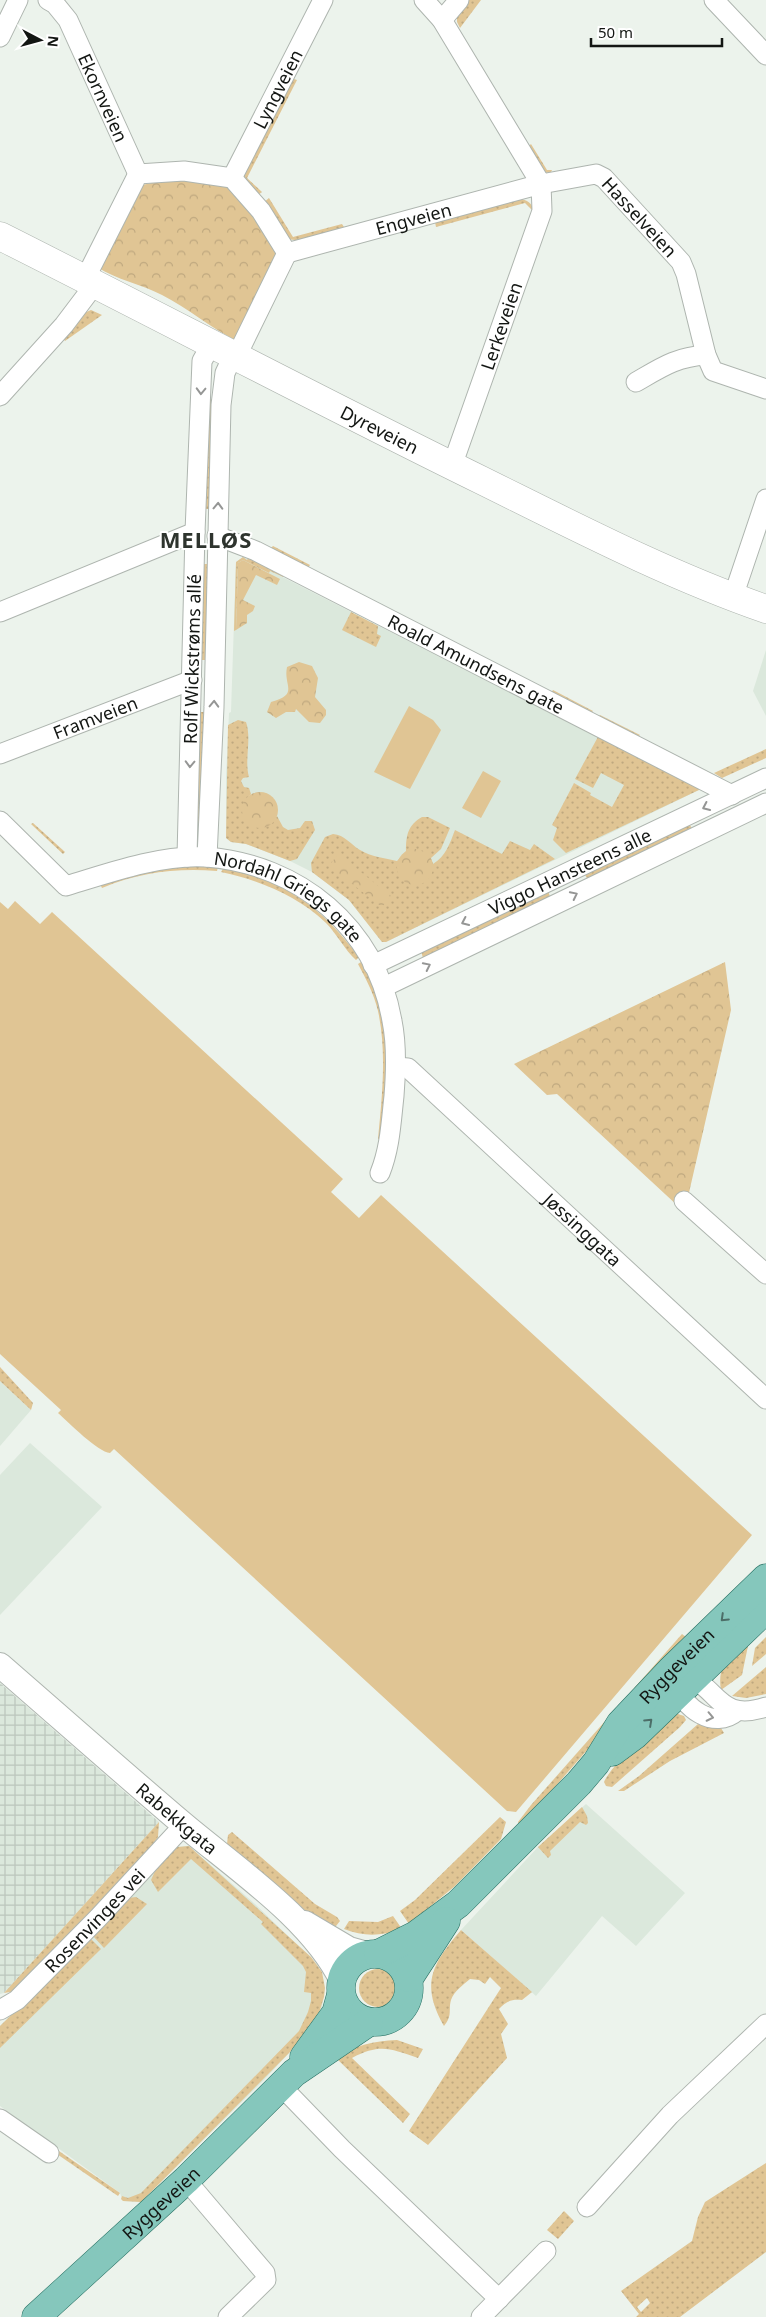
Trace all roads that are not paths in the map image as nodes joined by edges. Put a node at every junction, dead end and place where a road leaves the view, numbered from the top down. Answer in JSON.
{"nodes":[{"id":1,"x":18,"y":0,"type":"edge"},
{"id":2,"x":48,"y":0,"type":"edge"},
{"id":3,"x":323,"y":0,"type":"edge"},
{"id":4,"x":424,"y":0,"type":"edge"},
{"id":5,"x":458,"y":0,"type":"edge"},
{"id":6,"x":714,"y":0,"type":"edge"},
{"id":7,"x":442,"y":20,"type":"junction"},
{"id":8,"x":0,"y":37,"type":"edge"},
{"id":9,"x":766,"y":55,"type":"edge"},
{"id":10,"x":138,"y":174,"type":"junction"},
{"id":11,"x":232,"y":178,"type":"junction"},
{"id":12,"x":541,"y":184,"type":"junction"},
{"id":13,"x":0,"y":236,"type":"edge"},
{"id":14,"x":287,"y":253,"type":"junction"},
{"id":15,"x":90,"y":282,"type":"junction"},
{"id":16,"x":228,"y":349,"type":"junction"},
{"id":17,"x":706,"y":355,"type":"junction"},
{"id":18,"x":636,"y":382,"type":"dead end"},
{"id":19,"x":766,"y":389,"type":"edge"},
{"id":20,"x":0,"y":396,"type":"edge"},
{"id":21,"x":452,"y":466,"type":"junction"},
{"id":22,"x":766,"y":499,"type":"edge"},
{"id":23,"x":195,"y":532,"type":"junction"},
{"id":24,"x":217,"y":536,"type":"junction"},
{"id":25,"x":733,"y":597,"type":"junction"},
{"id":26,"x":766,"y":609,"type":"edge"},
{"id":27,"x":0,"y":612,"type":"edge"},
{"id":28,"x":192,"y":680,"type":"junction"},
{"id":29,"x":0,"y":754,"type":"edge"},
{"id":30,"x":766,"y":778,"type":"edge"},
{"id":31,"x":732,"y":795,"type":"junction"},
{"id":32,"x":766,"y":803,"type":"edge"},
{"id":33,"x":0,"y":821,"type":"edge"},
{"id":34,"x":187,"y":857,"type":"junction"},
{"id":35,"x":207,"y":857,"type":"junction"},
{"id":36,"x":373,"y":966,"type":"junction"},
{"id":37,"x":384,"y":987,"type":"junction"},
{"id":38,"x":396,"y":1067,"type":"junction"},
{"id":39,"x":380,"y":1173,"type":"dead end"},
{"id":40,"x":684,"y":1201,"type":"dead end"},
{"id":41,"x":766,"y":1274,"type":"edge"},
{"id":42,"x":766,"y":1399,"type":"edge"},
{"id":43,"x":766,"y":1578,"type":"edge"},
{"id":44,"x":766,"y":1609,"type":"edge"},
{"id":45,"x":0,"y":1665,"type":"edge"},
{"id":46,"x":681,"y":1681,"type":"junction"},
{"id":47,"x":766,"y":1707,"type":"edge"},
{"id":48,"x":184,"y":1825,"type":"junction"},
{"id":49,"x":458,"y":1904,"type":"junction"},
{"id":50,"x":291,"y":1914,"type":"junction"},
{"id":51,"x":373,"y":1954,"type":"junction"},
{"id":52,"x":409,"y":1978,"type":"junction"},
{"id":53,"x":341,"y":1988,"type":"junction"},
{"id":54,"x":0,"y":2010,"type":"edge"},
{"id":55,"x":369,"y":2022,"type":"junction"},
{"id":56,"x":766,"y":2024,"type":"edge"},
{"id":57,"x":287,"y":2079,"type":"junction"},
{"id":58,"x":0,"y":2119,"type":"edge"},
{"id":59,"x":49,"y":2153,"type":"dead end"},
{"id":60,"x":186,"y":2180,"type":"junction"},
{"id":61,"x":587,"y":2207,"type":"dead end"},
{"id":62,"x":546,"y":2251,"type":"dead end"},
{"id":63,"x":499,"y":2299,"type":"junction"},
{"id":64,"x":36,"y":2317,"type":"edge"},
{"id":65,"x":228,"y":2317,"type":"edge"},
{"id":66,"x":481,"y":2317,"type":"edge"}],
"edges":[{"from":1,"to":8,"type":"street"},
{"from":2,"to":10,"type":"street","name":"Ekornveien"},
{"from":3,"to":11,"type":"street","name":"Lyngveien"},
{"from":4,"to":7,"type":"street"},
{"from":5,"to":7,"type":"street"},
{"from":6,"to":9,"type":"street"},
{"from":7,"to":12,"type":"street"},
{"from":10,"to":11,"type":"street"},
{"from":10,"to":15,"type":"street"},
{"from":11,"to":14,"type":"street"},
{"from":12,"to":14,"type":"street","name":"Engveien"},
{"from":12,"to":17,"type":"street","name":"Hasselveien"},
{"from":12,"to":21,"type":"street","name":"Lerkeveien"},
{"from":13,"to":15,"type":"main road","name":"Dyreveien"},
{"from":14,"to":16,"type":"street"},
{"from":15,"to":16,"type":"main road","name":"Dyreveien"},
{"from":15,"to":20,"type":"street"},
{"from":16,"to":21,"type":"main road","name":"Dyreveien"},
{"from":16,"to":23,"type":"street","name":"Rolf Wickstrøms allé","one_way":true},
{"from":24,"to":16,"type":"street","name":"Rolf Wickstrøms allé","one_way":true},
{"from":17,"to":18,"type":"street"},
{"from":17,"to":19,"type":"street","name":"Hasselveien"},
{"from":21,"to":25,"type":"main road","name":"Dyreveien"},
{"from":22,"to":25,"type":"street"},
{"from":23,"to":27,"type":"street"},
{"from":23,"to":28,"type":"street","name":"Rolf Wickstrøms allé"},
{"from":24,"to":31,"type":"street","name":"Roald Amundsens gate"},
{"from":35,"to":24,"type":"street","name":"Rolf Wickstrøms allé","one_way":true},
{"from":25,"to":26,"type":"main road","name":"Dyreveien"},
{"from":28,"to":29,"type":"street","name":"Framveien"},
{"from":28,"to":34,"type":"street","name":"Rolf Wickstrøms allé","one_way":true},
{"from":30,"to":31,"type":"street","name":"Viggo Hansteens alle"},
{"from":31,"to":36,"type":"street","name":"Viggo Hansteens alle","one_way":true},
{"from":37,"to":32,"type":"street","name":"Viggo Hansteens alle","one_way":true},
{"from":33,"to":34,"type":"street","name":"Nordahl Griegs gate"},
{"from":34,"to":35,"type":"street","name":"Nordahl Griegs gate"},
{"from":35,"to":36,"type":"street","name":"Nordahl Griegs gate"},
{"from":36,"to":37,"type":"street","name":"Nordahl Griegs gate"},
{"from":37,"to":38,"type":"street","name":"Nordahl Griegs gate"},
{"from":38,"to":39,"type":"street","name":"Nordahl Griegs gate"},
{"from":38,"to":42,"type":"street","name":"Jøssinggata"},
{"from":40,"to":41,"type":"street"},
{"from":43,"to":46,"type":"main road","name":"Ryggeveien","one_way":true},
{"from":44,"to":46,"type":"main road","name":"Ryggeveien"},
{"from":45,"to":48,"type":"street","name":"Rabekkgata"},
{"from":46,"to":47,"type":"street"},
{"from":46,"to":49,"type":"main road","name":"Ryggeveien"},
{"from":48,"to":50,"type":"street","name":"Rabekkgata"},
{"from":48,"to":54,"type":"street","name":"Rosenvinges vei"},
{"from":49,"to":51,"type":"main road","name":"Ryggeveien"},
{"from":49,"to":52,"type":"main road","name":"Ryggeveien"},
{"from":50,"to":51,"type":"street"},
{"from":50,"to":53,"type":"street","name":"Rabekkgata"},
{"from":51,"to":52,"type":"main road"},
{"from":51,"to":53,"type":"main road"},
{"from":52,"to":55,"type":"main road"},
{"from":53,"to":55,"type":"main road"},
{"from":53,"to":57,"type":"main road","name":"Ryggeveien"},
{"from":55,"to":57,"type":"main road","name":"Ryggeveien"},
{"from":56,"to":61,"type":"street"},
{"from":57,"to":60,"type":"main road","name":"Ryggeveien"},
{"from":57,"to":63,"type":"street"},
{"from":58,"to":59,"type":"street"},
{"from":60,"to":64,"type":"main road","name":"Ryggeveien"},
{"from":60,"to":65,"type":"street"},
{"from":62,"to":63,"type":"street"},
{"from":63,"to":66,"type":"street"}]}
